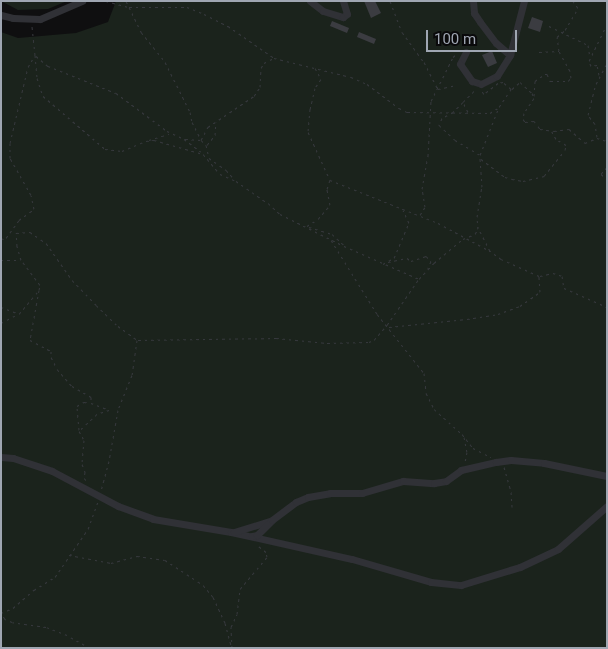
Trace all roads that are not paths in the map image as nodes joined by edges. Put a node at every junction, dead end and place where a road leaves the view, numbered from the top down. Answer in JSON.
{"nodes":[{"id":1,"x":82,"y":1,"type":"edge"},
{"id":2,"x":310,"y":1,"type":"edge"},
{"id":3,"x":344,"y":1,"type":"edge"},
{"id":4,"x":473,"y":1,"type":"edge"},
{"id":5,"x":524,"y":1,"type":"edge"},
{"id":6,"x":1,"y":15,"type":"edge"},
{"id":7,"x":463,"y":51,"type":"road end"},
{"id":8,"x":510,"y":55,"type":"junction"},
{"id":9,"x":1,"y":457,"type":"edge"},
{"id":10,"x":606,"y":476,"type":"edge"},
{"id":11,"x":607,"y":506,"type":"edge"},
{"id":12,"x":272,"y":520,"type":"junction"},
{"id":13,"x":231,"y":532,"type":"junction"},
{"id":14,"x":249,"y":536,"type":"junction"}],
"edges":[{"from":1,"to":6,"type":"street"},
{"from":2,"to":3,"type":"street"},
{"from":4,"to":8,"type":"street"},
{"from":5,"to":8,"type":"street"},
{"from":7,"to":8,"type":"street"},
{"from":9,"to":13,"type":"street"},
{"from":10,"to":12,"type":"street"},
{"from":11,"to":14,"type":"street"},
{"from":12,"to":13,"type":"street"},
{"from":12,"to":14,"type":"street"},
{"from":13,"to":14,"type":"street"}]}
